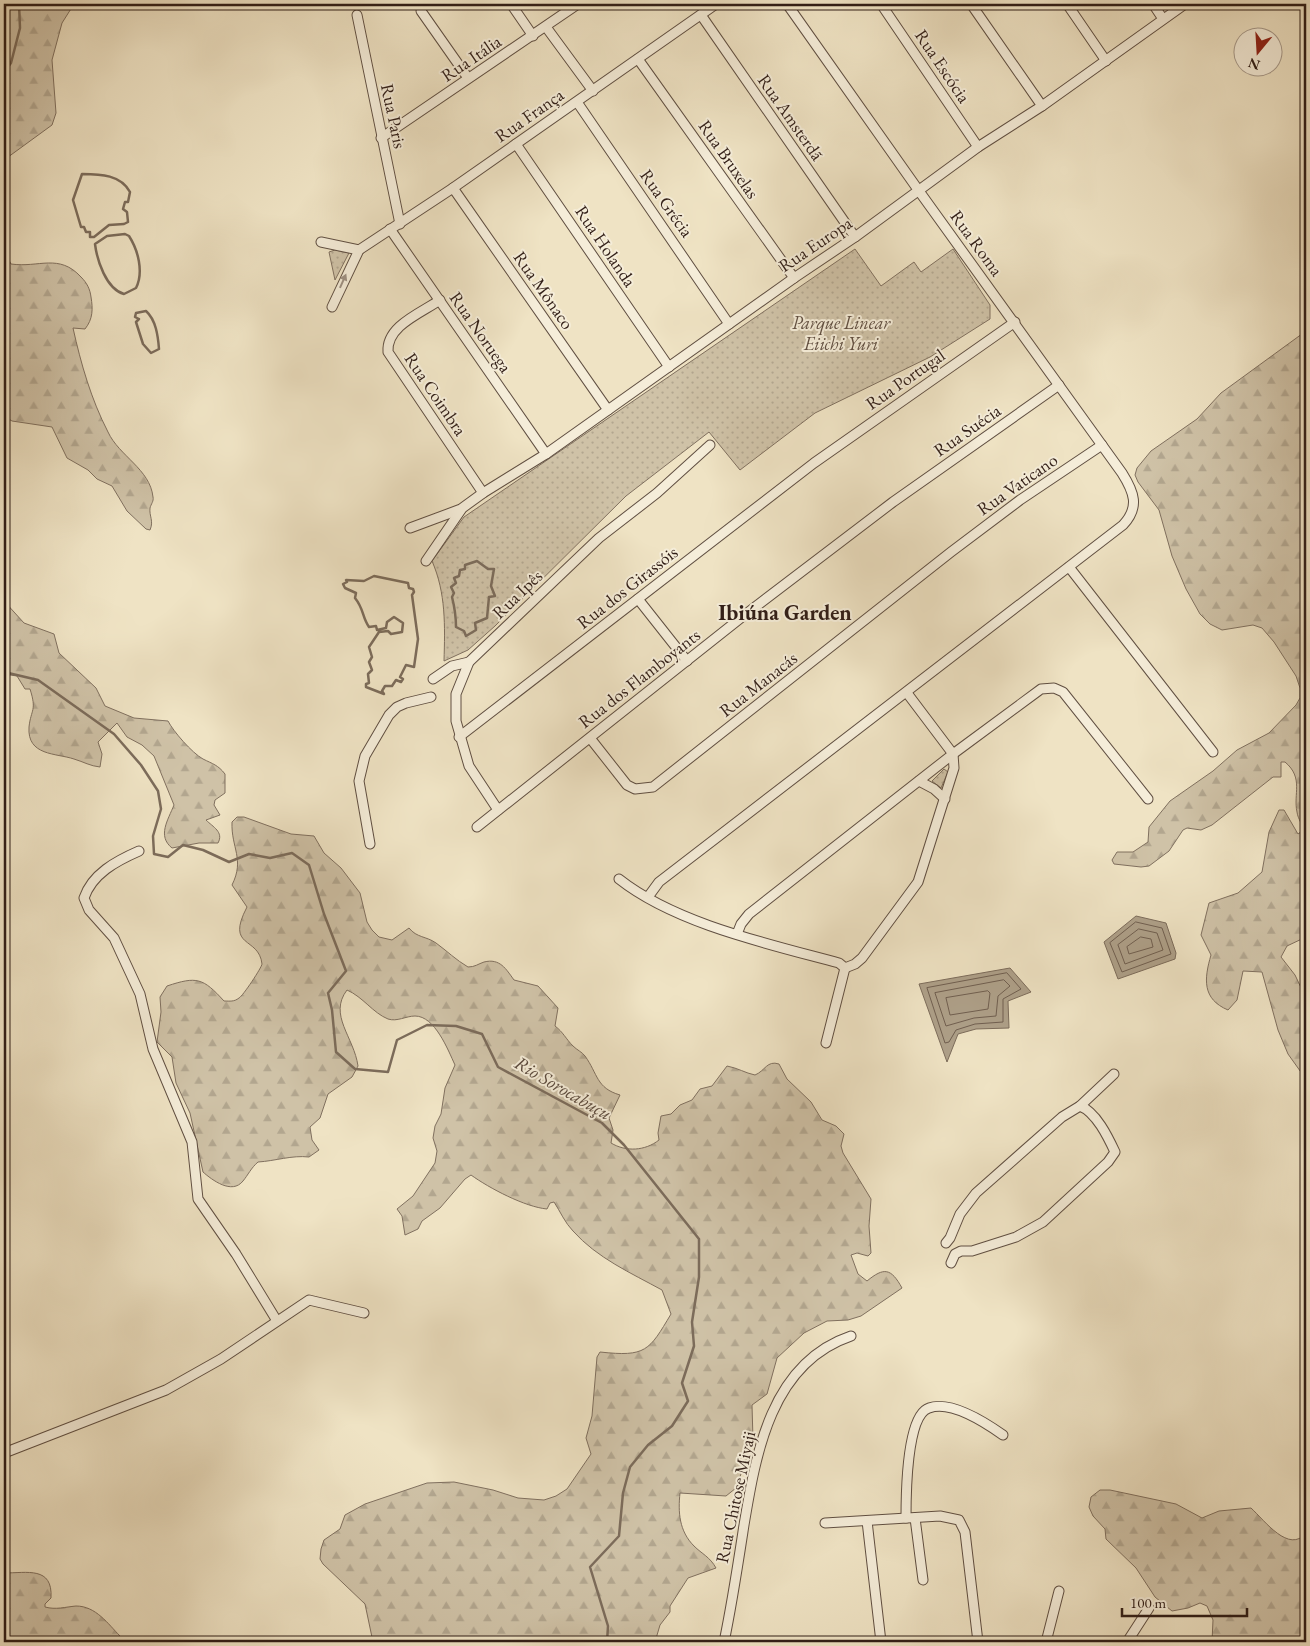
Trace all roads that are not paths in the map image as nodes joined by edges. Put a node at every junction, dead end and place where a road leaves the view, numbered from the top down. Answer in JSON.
{"nodes":[{"id":1,"x":511,"y":4,"type":"edge"},
{"id":2,"x":578,"y":4,"type":"edge"},
{"id":3,"x":716,"y":4,"type":"edge"},
{"id":4,"x":788,"y":4,"type":"edge"},
{"id":5,"x":881,"y":4,"type":"edge"},
{"id":6,"x":971,"y":4,"type":"edge"},
{"id":7,"x":1067,"y":4,"type":"edge"},
{"id":8,"x":1153,"y":4,"type":"edge"},
{"id":9,"x":1185,"y":4,"type":"edge"},
{"id":10,"x":422,"y":11,"type":"dead end"},
{"id":11,"x":356,"y":15,"type":"dead end"},
{"id":12,"x":701,"y":15,"type":"junction"},
{"id":13,"x":1163,"y":20,"type":"junction"},
{"id":14,"x":546,"y":27,"type":"junction"},
{"id":15,"x":533,"y":36,"type":"junction"},
{"id":16,"x":638,"y":59,"type":"junction"},
{"id":17,"x":1106,"y":61,"type":"junction"},
{"id":18,"x":468,"y":78,"type":"junction"},
{"id":19,"x":593,"y":91,"type":"junction"},
{"id":20,"x":577,"y":102,"type":"junction"},
{"id":21,"x":1042,"y":106,"type":"junction"},
{"id":22,"x":381,"y":138,"type":"junction"},
{"id":23,"x":516,"y":144,"type":"junction"},
{"id":24,"x":978,"y":147,"type":"junction"},
{"id":25,"x":453,"y":188,"type":"junction"},
{"id":26,"x":919,"y":191,"type":"junction"},
{"id":27,"x":400,"y":224,"type":"junction"},
{"id":28,"x":390,"y":229,"type":"junction"},
{"id":29,"x":855,"y":237,"type":"junction"},
{"id":30,"x":321,"y":242,"type":"dead end"},
{"id":31,"x":359,"y":250,"type":"junction"},
{"id":32,"x":794,"y":278,"type":"junction"},
{"id":33,"x":440,"y":300,"type":"junction"},
{"id":34,"x":332,"y":307,"type":"dead end"},
{"id":35,"x":1015,"y":322,"type":"junction"},
{"id":36,"x":729,"y":324,"type":"junction"},
{"id":37,"x":668,"y":367,"type":"junction"},
{"id":38,"x":1059,"y":385,"type":"junction"},
{"id":39,"x":608,"y":410,"type":"junction"},
{"id":40,"x":710,"y":445,"type":"dead end"},
{"id":41,"x":1102,"y":445,"type":"junction"},
{"id":42,"x":546,"y":454,"type":"junction"},
{"id":43,"x":814,"y":463,"type":"joint"},
{"id":44,"x":483,"y":493,"type":"junction"},
{"id":45,"x":893,"y":502,"type":"joint"},
{"id":46,"x":461,"y":509,"type":"junction"},
{"id":47,"x":410,"y":528,"type":"dead end"},
{"id":48,"x":951,"y":552,"type":"joint"},
{"id":49,"x":426,"y":561,"type":"dead end"},
{"id":50,"x":1069,"y":567,"type":"junction"},
{"id":51,"x":638,"y":598,"type":"junction"},
{"id":52,"x":687,"y":661,"type":"junction"},
{"id":53,"x":469,"y":662,"type":"junction"},
{"id":54,"x":433,"y":679,"type":"dead end"},
{"id":55,"x":907,"y":693,"type":"junction"},
{"id":56,"x":431,"y":697,"type":"dead end"},
{"id":57,"x":459,"y":737,"type":"junction"},
{"id":58,"x":590,"y":738,"type":"junction"},
{"id":59,"x":1213,"y":752,"type":"dead end"},
{"id":60,"x":953,"y":754,"type":"junction"},
{"id":61,"x":919,"y":781,"type":"junction"},
{"id":62,"x":945,"y":799,"type":"junction"},
{"id":63,"x":1148,"y":799,"type":"dead end"},
{"id":64,"x":498,"y":810,"type":"junction"},
{"id":65,"x":477,"y":827,"type":"dead end"},
{"id":66,"x":370,"y":844,"type":"dead end"},
{"id":67,"x":138,"y":851,"type":"dead end"},
{"id":68,"x":619,"y":879,"type":"dead end"},
{"id":69,"x":648,"y":898,"type":"junction"},
{"id":70,"x":737,"y":934,"type":"junction"},
{"id":71,"x":845,"y":968,"type":"junction"},
{"id":72,"x":826,"y":1043,"type":"dead end"},
{"id":73,"x":1114,"y":1074,"type":"dead end"},
{"id":74,"x":1080,"y":1106,"type":"junction"},
{"id":75,"x":946,"y":1243,"type":"dead end"},
{"id":76,"x":951,"y":1263,"type":"dead end"},
{"id":77,"x":364,"y":1313,"type":"dead end"},
{"id":78,"x":277,"y":1321,"type":"junction"},
{"id":79,"x":851,"y":1336,"type":"dead end"},
{"id":80,"x":1003,"y":1435,"type":"dead end"},
{"id":81,"x":4,"y":1453,"type":"edge"},
{"id":82,"x":911,"y":1518,"type":"junction"},
{"id":83,"x":867,"y":1521,"type":"junction"},
{"id":84,"x":825,"y":1523,"type":"dead end"},
{"id":85,"x":922,"y":1580,"type":"dead end"},
{"id":86,"x":1059,"y":1591,"type":"dead end"},
{"id":87,"x":1150,"y":1608,"type":"dead end"},
{"id":88,"x":724,"y":1642,"type":"edge"},
{"id":89,"x":881,"y":1642,"type":"edge"},
{"id":90,"x":978,"y":1642,"type":"edge"},
{"id":91,"x":1046,"y":1642,"type":"edge"},
{"id":92,"x":1127,"y":1642,"type":"edge"}],
"edges":[{"from":1,"to":15,"type":"street"},
{"from":2,"to":14,"type":"street","name":"Rua Itália"},
{"from":3,"to":12,"type":"street","name":"Rua França"},
{"from":4,"to":26,"type":"street","name":"Rua Roma"},
{"from":5,"to":24,"type":"street","name":"Rua Escócia"},
{"from":6,"to":21,"type":"street"},
{"from":7,"to":17,"type":"street"},
{"from":8,"to":13,"type":"street"},
{"from":9,"to":13,"type":"street","name":"Rua Europa"},
{"from":10,"to":18,"type":"street"},
{"from":11,"to":22,"type":"street","name":"Rua Paris"},
{"from":12,"to":16,"type":"street","name":"Rua França"},
{"from":12,"to":29,"type":"street","name":"Rua Amsterdã"},
{"from":13,"to":17,"type":"street","name":"Rua Europa"},
{"from":14,"to":15,"type":"street","name":"Rua Itália"},
{"from":14,"to":19,"type":"street"},
{"from":15,"to":18,"type":"street","name":"Rua Itália"},
{"from":16,"to":19,"type":"street","name":"Rua França"},
{"from":16,"to":32,"type":"street","name":"Rua Bruxelas"},
{"from":17,"to":21,"type":"street","name":"Rua Europa"},
{"from":18,"to":22,"type":"street","name":"Rua Itália"},
{"from":19,"to":20,"type":"street","name":"Rua França"},
{"from":20,"to":23,"type":"street","name":"Rua França"},
{"from":20,"to":36,"type":"street","name":"Rua Grécia"},
{"from":21,"to":24,"type":"street","name":"Rua Europa"},
{"from":22,"to":27,"type":"street","name":"Rua Paris"},
{"from":23,"to":25,"type":"street","name":"Rua França"},
{"from":23,"to":37,"type":"street","name":"Rua Holanda"},
{"from":24,"to":26,"type":"street","name":"Rua Europa"},
{"from":25,"to":27,"type":"street","name":"Rua França"},
{"from":25,"to":39,"type":"street","name":"Rua Mônaco"},
{"from":26,"to":29,"type":"street","name":"Rua Europa"},
{"from":26,"to":35,"type":"street","name":"Rua Roma"},
{"from":27,"to":28,"type":"street","name":"Rua França"},
{"from":28,"to":31,"type":"street","name":"Rua França"},
{"from":28,"to":33,"type":"street","name":"Rua Noruega"},
{"from":29,"to":32,"type":"street","name":"Rua Europa"},
{"from":30,"to":31,"type":"street"},
{"from":34,"to":31,"type":"street","one_way":true},
{"from":32,"to":36,"type":"street","name":"Rua Europa"},
{"from":33,"to":42,"type":"street","name":"Rua Noruega"},
{"from":33,"to":44,"type":"street","name":"Rua Coimbra"},
{"from":35,"to":38,"type":"street","name":"Rua Roma"},
{"from":35,"to":43,"type":"street","name":"Rua Portugal"},
{"from":36,"to":37,"type":"street","name":"Rua Europa"},
{"from":37,"to":39,"type":"street","name":"Rua Europa"},
{"from":38,"to":41,"type":"street","name":"Rua Roma"},
{"from":38,"to":45,"type":"street","name":"Rua Suécia"},
{"from":39,"to":42,"type":"street","name":"Rua Europa"},
{"from":40,"to":53,"type":"street","name":"Rua Ipês"},
{"from":41,"to":48,"type":"street","name":"Rua Vaticano"},
{"from":41,"to":50,"type":"street","name":"Rua Roma"},
{"from":42,"to":44,"type":"street","name":"Rua Europa"},
{"from":43,"to":51,"type":"street","name":"Rua dos Girassóis"},
{"from":44,"to":46,"type":"street","name":"Rua Europa"},
{"from":45,"to":52,"type":"street","name":"Rua dos Flamboyants"},
{"from":46,"to":47,"type":"street","name":"Rua Europa"},
{"from":46,"to":49,"type":"street","name":"Rua Europa"},
{"from":48,"to":58,"type":"street","name":"Rua Manacás"},
{"from":50,"to":55,"type":"street"},
{"from":50,"to":59,"type":"street"},
{"from":51,"to":52,"type":"street"},
{"from":51,"to":57,"type":"street","name":"Rua dos Girassóis"},
{"from":52,"to":58,"type":"street","name":"Rua dos Flamboyants"},
{"from":53,"to":54,"type":"street"},
{"from":53,"to":57,"type":"street","name":"Rua Ipês"},
{"from":55,"to":60,"type":"street"},
{"from":55,"to":69,"type":"street"},
{"from":56,"to":66,"type":"street"},
{"from":57,"to":64,"type":"street","name":"Rua Ipês"},
{"from":58,"to":64,"type":"street","name":"Rua dos Flamboyants"},
{"from":60,"to":61,"type":"street"},
{"from":60,"to":62,"type":"street"},
{"from":60,"to":63,"type":"street"},
{"from":61,"to":62,"type":"street"},
{"from":61,"to":70,"type":"street"},
{"from":62,"to":71,"type":"street"},
{"from":64,"to":65,"type":"street","name":"Rua dos Flamboyants"},
{"from":67,"to":78,"type":"street"},
{"from":68,"to":69,"type":"street"},
{"from":69,"to":70,"type":"street"},
{"from":70,"to":71,"type":"street"},
{"from":71,"to":72,"type":"street"},
{"from":73,"to":74,"type":"street"},
{"from":74,"to":75,"type":"street"},
{"from":74,"to":76,"type":"street"},
{"from":77,"to":78,"type":"street"},
{"from":78,"to":81,"type":"street"},
{"from":79,"to":88,"type":"street","name":"Rua Chitose Miyaji"},
{"from":80,"to":82,"type":"street"},
{"from":82,"to":83,"type":"street"},
{"from":82,"to":85,"type":"street"},
{"from":82,"to":90,"type":"street"},
{"from":83,"to":84,"type":"street"},
{"from":83,"to":89,"type":"street"},
{"from":86,"to":91,"type":"street"},
{"from":87,"to":92,"type":"street"}]}
